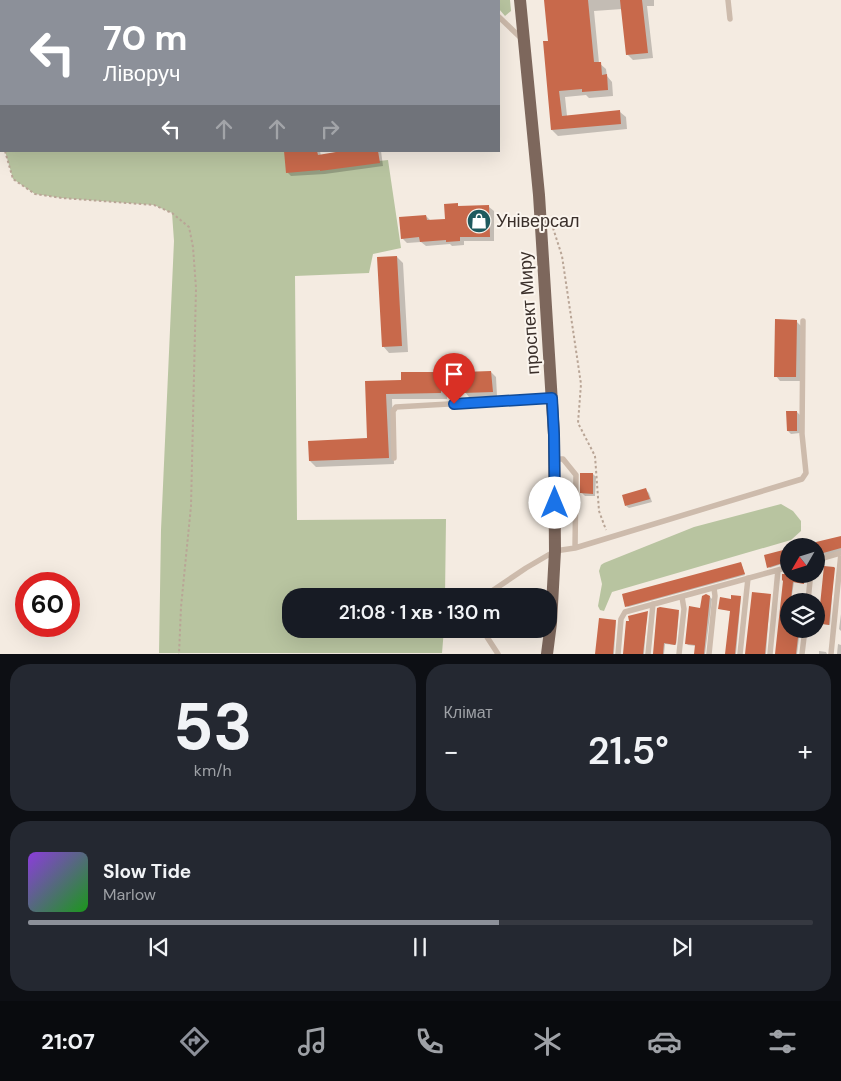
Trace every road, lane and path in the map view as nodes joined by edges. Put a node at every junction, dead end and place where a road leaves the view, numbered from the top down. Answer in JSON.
{"nodes":[{"id":1,"x":520,"y":0,"type":"edge"},
{"id":2,"x":728,"y":0,"type":"edge"},
{"id":3,"x":500,"y":18,"type":"edge"},
{"id":4,"x":730,"y":19,"type":"dead end"},
{"id":5,"x":524,"y":40,"type":"junction"},
{"id":6,"x":5,"y":152,"type":"edge"},
{"id":7,"x":554,"y":228,"type":"dead end"},
{"id":8,"x":803,"y":321,"type":"dead end"},
{"id":9,"x":552,"y":398,"type":"junction"},
{"id":10,"x":394,"y":458,"type":"dead end"},
{"id":11,"x":554,"y":459,"type":"junction"},
{"id":12,"x":609,"y":537,"type":"junction"},
{"id":13,"x":575,"y":548,"type":"junction"},
{"id":14,"x":555,"y":552,"type":"junction"},
{"id":15,"x":841,"y":553,"type":"edge"},
{"id":16,"x":825,"y":557,"type":"edge"},
{"id":17,"x":778,"y":570,"type":"joint"},
{"id":18,"x":748,"y":578,"type":"junction"},
{"id":19,"x":496,"y":588,"type":"edge"},
{"id":20,"x":714,"y":588,"type":"junction"},
{"id":21,"x":682,"y":596,"type":"junction"},
{"id":22,"x":653,"y":604,"type":"junction"},
{"id":23,"x":488,"y":638,"type":"edge"},
{"id":24,"x":804,"y":638,"type":"edge"},
{"id":25,"x":179,"y":654,"type":"edge"},
{"id":26,"x":498,"y":654,"type":"edge"},
{"id":27,"x":547,"y":654,"type":"edge"},
{"id":28,"x":618,"y":654,"type":"edge"},
{"id":29,"x":648,"y":654,"type":"edge"},
{"id":30,"x":679,"y":654,"type":"edge"},
{"id":31,"x":709,"y":654,"type":"edge"},
{"id":32,"x":740,"y":654,"type":"edge"},
{"id":33,"x":770,"y":654,"type":"edge"},
{"id":34,"x":802,"y":654,"type":"edge"},
{"id":35,"x":830,"y":654,"type":"edge"}],
"edges":[{"from":1,"to":5,"type":"main road","name":"проспект Миру"},
{"from":2,"to":4,"type":"lane"},
{"from":3,"to":5,"type":"lane"},
{"from":5,"to":9,"type":"main road","name":"проспект Миру"},
{"from":6,"to":25,"type":"path"},
{"from":7,"to":12,"type":"path"},
{"from":8,"to":12,"type":"lane"},
{"from":9,"to":10,"type":"lane"},
{"from":9,"to":11,"type":"main road","name":"проспект Миру"},
{"from":11,"to":13,"type":"lane"},
{"from":11,"to":14,"type":"main road","name":"проспект Миру"},
{"from":12,"to":13,"type":"lane"},
{"from":13,"to":14,"type":"lane"},
{"from":14,"to":19,"type":"lane"},
{"from":14,"to":27,"type":"main road","name":"проспект Миру"},
{"from":15,"to":16,"type":"lane"},
{"from":15,"to":35,"type":"lane"},
{"from":17,"to":18,"type":"lane"},
{"from":17,"to":33,"type":"lane"},
{"from":18,"to":20,"type":"lane"},
{"from":18,"to":32,"type":"lane"},
{"from":20,"to":21,"type":"lane"},
{"from":20,"to":31,"type":"lane"},
{"from":21,"to":22,"type":"lane"},
{"from":21,"to":30,"type":"lane"},
{"from":22,"to":28,"type":"lane"},
{"from":22,"to":29,"type":"lane"},
{"from":23,"to":26,"type":"lane"},
{"from":24,"to":34,"type":"lane"}]}
